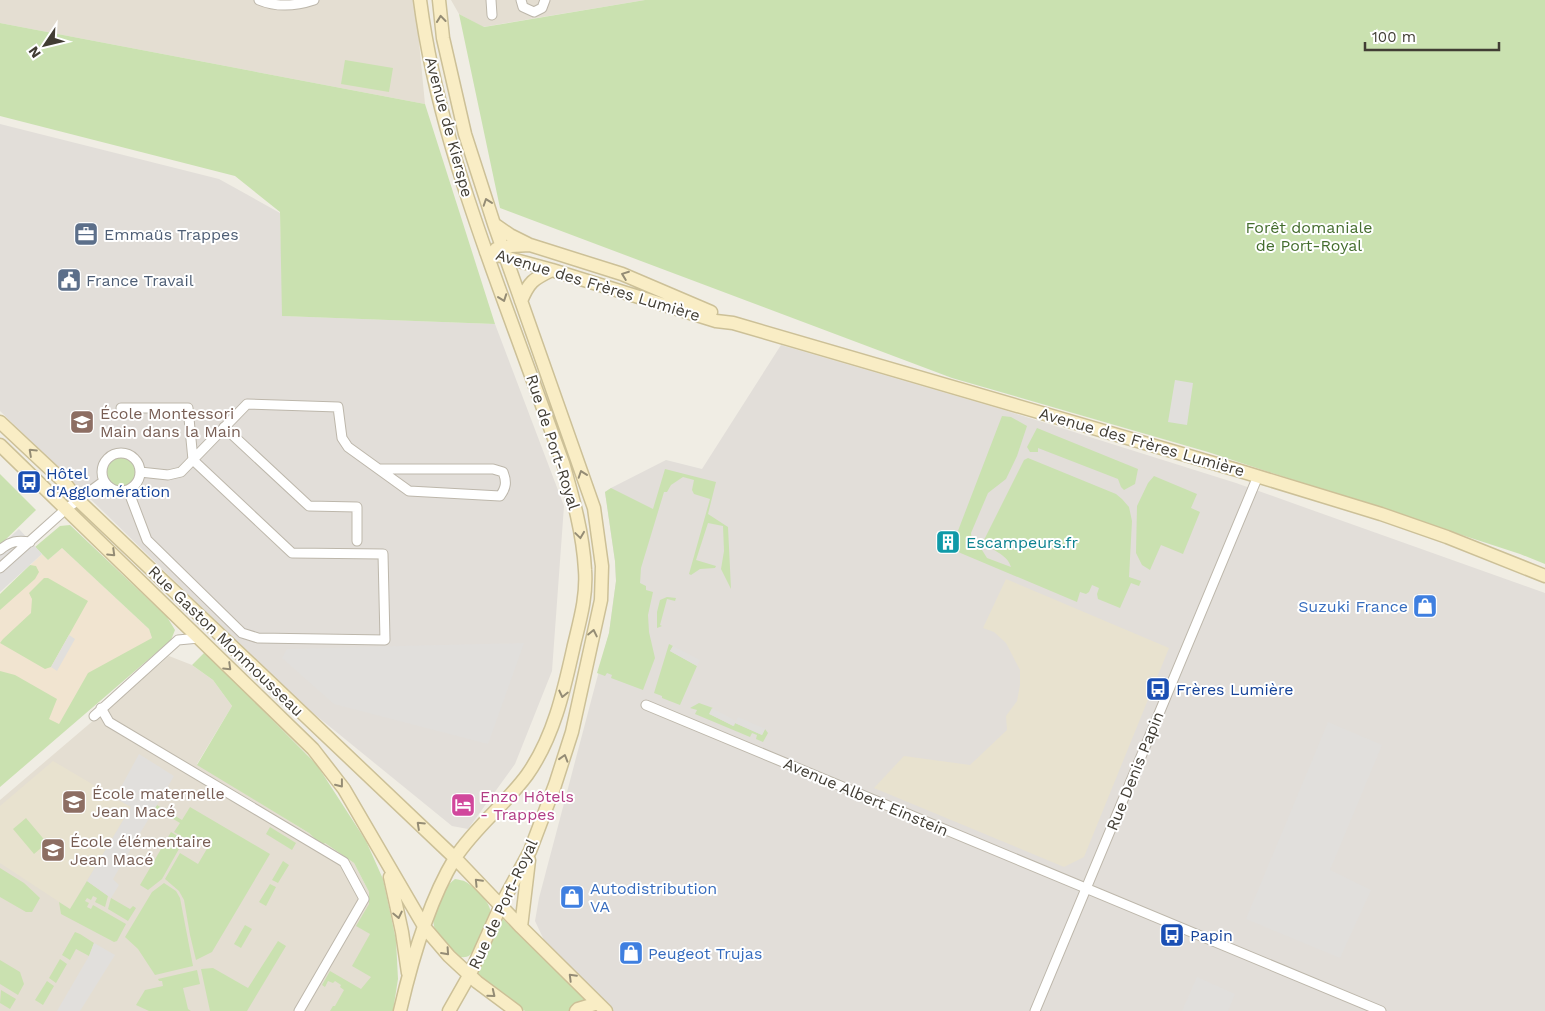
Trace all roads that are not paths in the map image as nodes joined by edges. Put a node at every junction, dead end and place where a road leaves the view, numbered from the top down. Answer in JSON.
{"nodes":[{"id":1,"x":260,"y":0,"type":"edge"},
{"id":2,"x":314,"y":0,"type":"edge"},
{"id":3,"x":420,"y":0,"type":"edge"},
{"id":4,"x":439,"y":0,"type":"edge"},
{"id":5,"x":490,"y":0,"type":"edge"},
{"id":6,"x":520,"y":0,"type":"edge"},
{"id":7,"x":545,"y":0,"type":"edge"},
{"id":8,"x":492,"y":15,"type":"dead end"},
{"id":9,"x":494,"y":224,"type":"junction"},
{"id":10,"x":530,"y":245,"type":"junction"},
{"id":11,"x":486,"y":252,"type":"junction"},
{"id":12,"x":504,"y":252,"type":"junction"},
{"id":13,"x":552,"y":270,"type":"junction"},
{"id":14,"x":521,"y":301,"type":"junction"},
{"id":15,"x":733,"y":324,"type":"junction"},
{"id":16,"x":121,"y":408,"type":"dead end"},
{"id":17,"x":0,"y":422,"type":"edge"},
{"id":18,"x":224,"y":427,"type":"junction"},
{"id":19,"x":0,"y":445,"type":"edge"},
{"id":20,"x":193,"y":460,"type":"junction"},
{"id":21,"x":380,"y":469,"type":"junction"},
{"id":22,"x":140,"y":472,"type":"junction"},
{"id":23,"x":1258,"y":476,"type":"junction"},
{"id":24,"x":104,"y":481,"type":"junction"},
{"id":25,"x":128,"y":490,"type":"junction"},
{"id":26,"x":78,"y":500,"type":"junction"},
{"id":27,"x":66,"y":509,"type":"junction"},
{"id":28,"x":357,"y":541,"type":"dead end"},
{"id":29,"x":30,"y":542,"type":"junction"},
{"id":30,"x":0,"y":550,"type":"edge"},
{"id":31,"x":0,"y":568,"type":"edge"},
{"id":32,"x":1545,"y":576,"type":"edge"},
{"id":33,"x":181,"y":620,"type":"junction"},
{"id":34,"x":199,"y":638,"type":"junction"},
{"id":35,"x":178,"y":640,"type":"junction"},
{"id":36,"x":646,"y":706,"type":"dead end"},
{"id":37,"x":102,"y":708,"type":"junction"},
{"id":38,"x":94,"y":716,"type":"dead end"},
{"id":39,"x":530,"y":851,"type":"junction"},
{"id":40,"x":455,"y":858,"type":"junction"},
{"id":41,"x":388,"y":867,"type":"junction"},
{"id":42,"x":1086,"y":890,"type":"junction"},
{"id":43,"x":501,"y":905,"type":"junction"},
{"id":44,"x":522,"y":927,"type":"junction"},
{"id":45,"x":425,"y":928,"type":"junction"},
{"id":46,"x":470,"y":974,"type":"junction"},
{"id":47,"x":408,"y":976,"type":"junction"},
{"id":48,"x":602,"y":1007,"type":"edge"},
{"id":49,"x":300,"y":1011,"type":"edge"},
{"id":50,"x":400,"y":1011,"type":"edge"},
{"id":51,"x":449,"y":1011,"type":"edge"},
{"id":52,"x":516,"y":1011,"type":"edge"},
{"id":53,"x":576,"y":1011,"type":"edge"},
{"id":54,"x":1035,"y":1011,"type":"edge"},
{"id":55,"x":1380,"y":1011,"type":"edge"}],
"edges":[{"from":1,"to":2,"type":"street"},
{"from":3,"to":11,"type":"main road","name":"Avenue de Kierspe"},
{"from":9,"to":4,"type":"main road","name":"Avenue de Kierspe","one_way":true},
{"from":5,"to":8,"type":"street"},
{"from":6,"to":7,"type":"street"},
{"from":9,"to":10,"type":"main road"},
{"from":9,"to":12,"type":"main road","name":"Avenue de Kierspe"},
{"from":10,"to":12,"type":"main road","name":"Avenue des Frères Lumière"},
{"from":15,"to":10,"type":"main road","name":"Avenue des Frères Lumière","one_way":true},
{"from":11,"to":12,"type":"main road","name":"Avenue des Frères Lumière"},
{"from":11,"to":40,"type":"main road","name":"Rue de Port-Royal","one_way":true},
{"from":12,"to":13,"type":"main road","name":"Avenue des Frères Lumière"},
{"from":12,"to":14,"type":"main road","name":"Rue de Port-Royal"},
{"from":13,"to":14,"type":"main road"},
{"from":13,"to":15,"type":"main road","name":"Avenue des Frères Lumière"},
{"from":39,"to":14,"type":"main road","name":"Rue de Port-Royal","one_way":true},
{"from":15,"to":23,"type":"main road","name":"Avenue des Frères Lumière"},
{"from":16,"to":20,"type":"street"},
{"from":26,"to":17,"type":"main road","name":"Rue Gaston Monmousseau","one_way":true},
{"from":18,"to":20,"type":"street"},
{"from":18,"to":21,"type":"street"},
{"from":18,"to":28,"type":"street"},
{"from":19,"to":27,"type":"main road","name":"Rue Gaston Monmousseau"},
{"from":20,"to":22,"type":"street"},
{"from":20,"to":25,"type":"street"},
{"from":21,"to":21,"type":"street"},
{"from":22,"to":24,"type":"street"},
{"from":22,"to":25,"type":"street"},
{"from":23,"to":32,"type":"main road","name":"Avenue des Frères Lumière"},
{"from":23,"to":42,"type":"street","name":"Rue Denis Papin"},
{"from":24,"to":25,"type":"street"},
{"from":24,"to":26,"type":"street"},
{"from":26,"to":27,"type":"street"},
{"from":40,"to":26,"type":"main road","name":"Rue Gaston Monmousseau","one_way":true},
{"from":27,"to":29,"type":"street"},
{"from":27,"to":33,"type":"main road","name":"Rue Gaston Monmousseau","one_way":true},
{"from":29,"to":30,"type":"street"},
{"from":29,"to":31,"type":"street"},
{"from":33,"to":34,"type":"main road","name":"Rue Gaston Monmousseau"},
{"from":33,"to":35,"type":"street"},
{"from":34,"to":35,"type":"street"},
{"from":34,"to":41,"type":"main road","name":"Rue Gaston Monmousseau","one_way":true},
{"from":35,"to":37,"type":"street"},
{"from":36,"to":42,"type":"street","name":"Avenue Albert Einstein"},
{"from":37,"to":38,"type":"street"},
{"from":37,"to":49,"type":"street"},
{"from":39,"to":43,"type":"main road","name":"Rue de Port-Royal"},
{"from":39,"to":44,"type":"main road"},
{"from":43,"to":40,"type":"main road","name":"Rue Gaston Monmousseau","one_way":true},
{"from":40,"to":45,"type":"main road","name":"Rue de Port-Royal"},
{"from":41,"to":45,"type":"main road","name":"Rue Gaston Monmousseau"},
{"from":41,"to":47,"type":"main road","one_way":true},
{"from":42,"to":54,"type":"street","name":"Rue Denis Papin"},
{"from":42,"to":55,"type":"street","name":"Avenue Albert Einstein"},
{"from":43,"to":44,"type":"main road","name":"Rue Gaston Monmousseau"},
{"from":43,"to":46,"type":"main road","name":"Rue de Port-Royal"},
{"from":48,"to":44,"type":"main road","name":"Rue Gaston Monmousseau","one_way":true},
{"from":45,"to":46,"type":"main road","name":"Rue Gaston Monmousseau","one_way":true},
{"from":45,"to":47,"type":"main road","name":"Rue de Port-Royal"},
{"from":46,"to":51,"type":"main road","name":"Rue de Port-Royal"},
{"from":46,"to":52,"type":"main road","name":"Rue Gaston Monmousseau","one_way":true},
{"from":47,"to":50,"type":"main road","name":"Rue de Port-Royal"},
{"from":48,"to":53,"type":"main road"}]}
